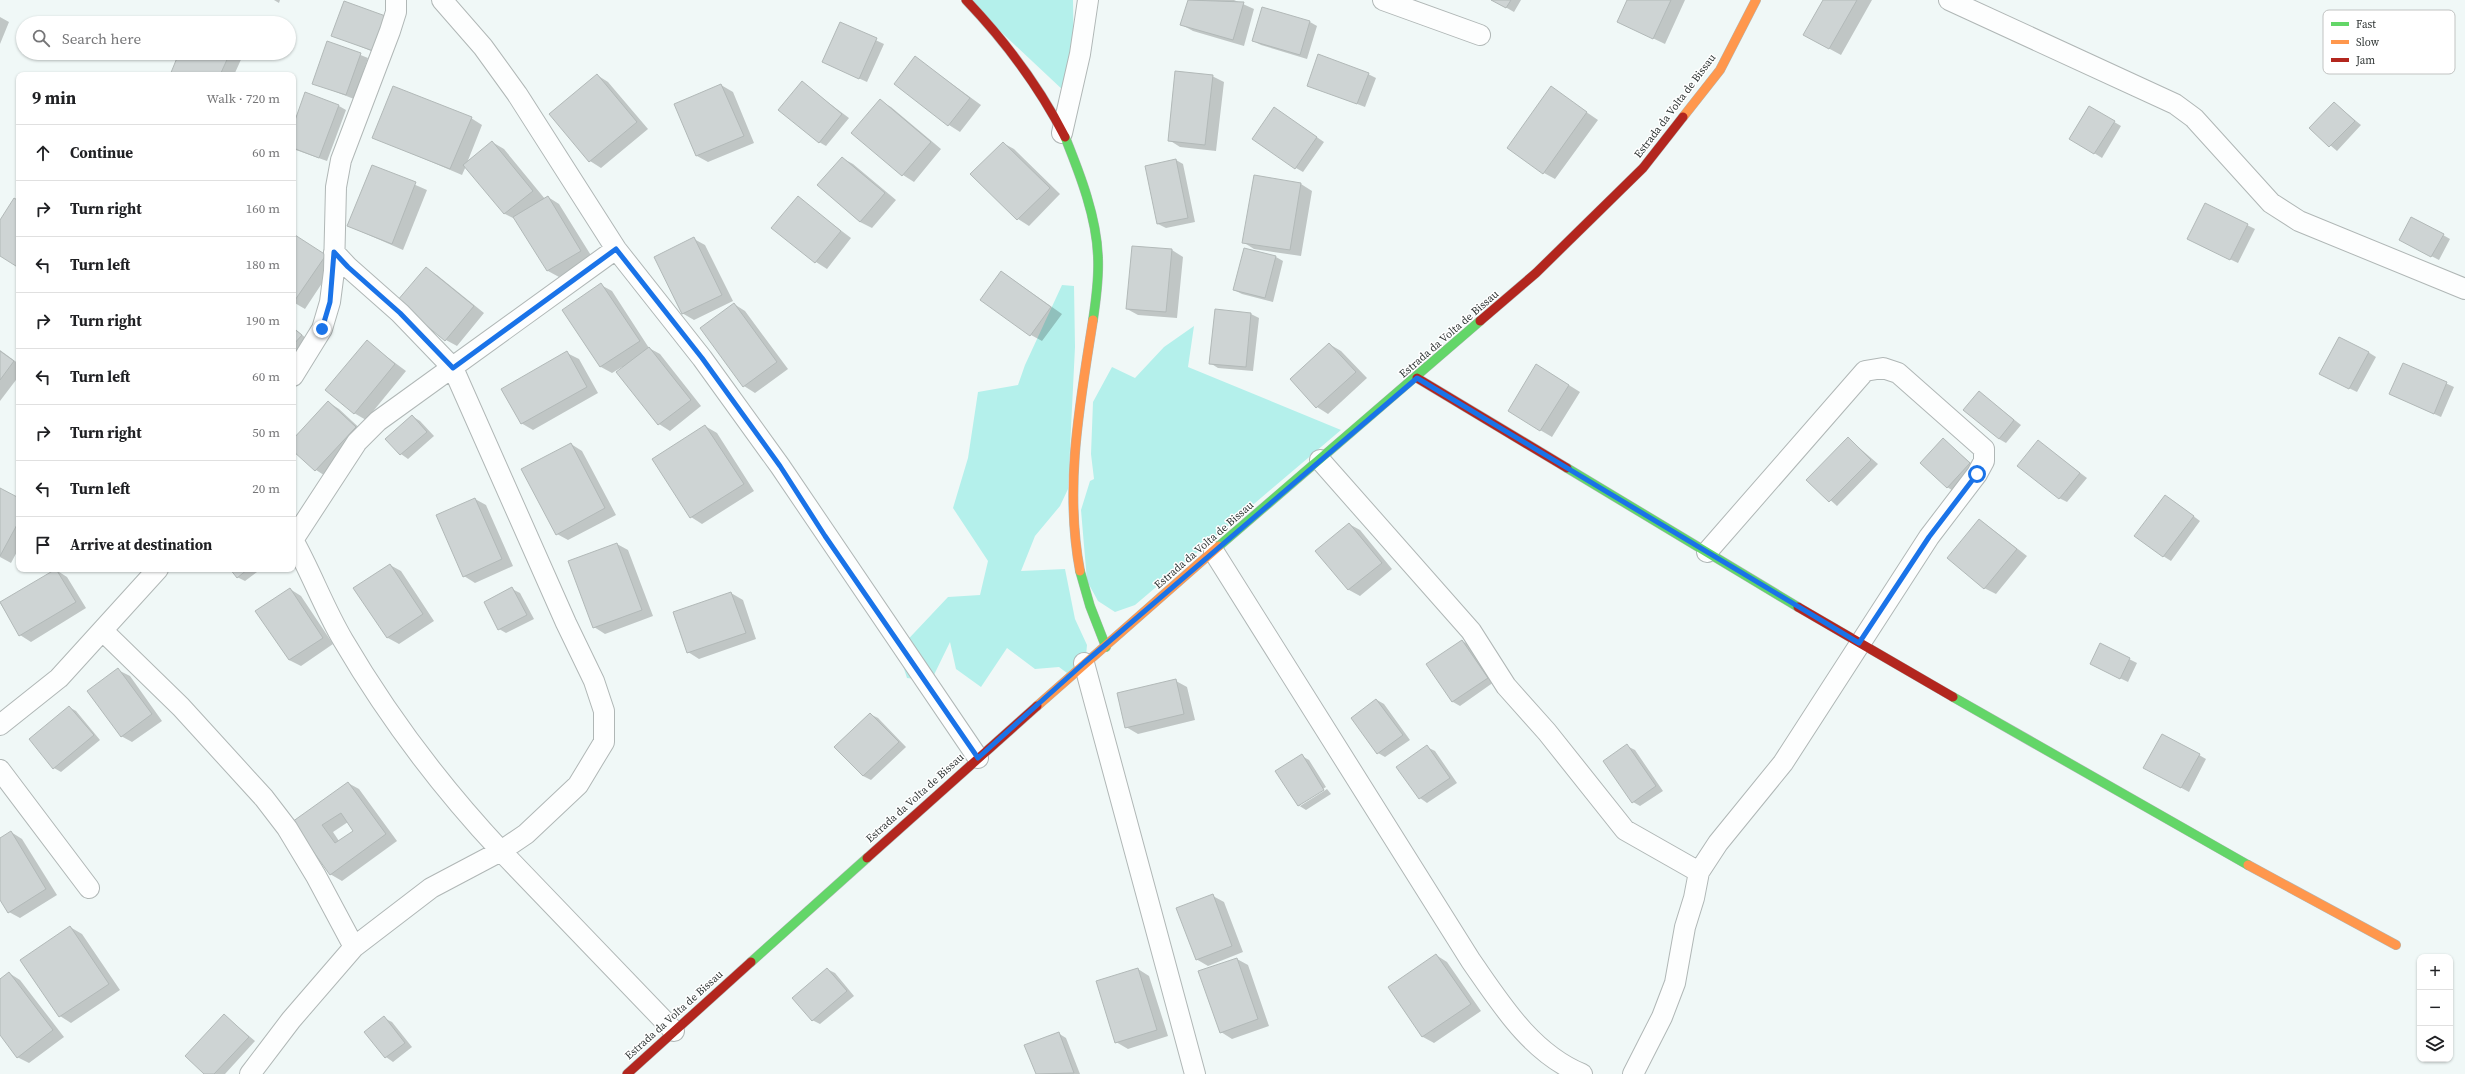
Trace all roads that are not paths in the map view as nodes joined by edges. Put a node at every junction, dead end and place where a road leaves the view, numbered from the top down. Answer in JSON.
{"nodes":[{"id":1,"x":396,"y":0,"type":"edge"},
{"id":2,"x":442,"y":0,"type":"edge"},
{"id":3,"x":966,"y":0,"type":"edge"},
{"id":4,"x":1088,"y":0,"type":"edge"},
{"id":5,"x":1383,"y":0,"type":"edge"},
{"id":6,"x":1756,"y":0,"type":"edge"},
{"id":7,"x":1949,"y":0,"type":"edge"},
{"id":8,"x":1480,"y":35,"type":"dead end"},
{"id":9,"x":1062,"y":133,"type":"junction"},
{"id":10,"x":616,"y":249,"type":"junction"},
{"id":11,"x":334,"y":252,"type":"junction"},
{"id":12,"x":2465,"y":289,"type":"edge"},
{"id":13,"x":453,"y":368,"type":"junction"},
{"id":14,"x":296,"y":371,"type":"edge"},
{"id":15,"x":1417,"y":378,"type":"junction"},
{"id":16,"x":1320,"y":460,"type":"junction"},
{"id":17,"x":296,"y":535,"type":"edge"},
{"id":18,"x":296,"y":546,"type":"edge"},
{"id":19,"x":1214,"y":552,"type":"junction"},
{"id":20,"x":1707,"y":552,"type":"junction"},
{"id":21,"x":155,"y":572,"type":"edge"},
{"id":22,"x":103,"y":631,"type":"junction"},
{"id":23,"x":1859,"y":643,"type":"junction"},
{"id":24,"x":1106,"y":647,"type":"junction"},
{"id":25,"x":1084,"y":663,"type":"junction"},
{"id":26,"x":0,"y":725,"type":"edge"},
{"id":27,"x":978,"y":758,"type":"junction"},
{"id":28,"x":0,"y":770,"type":"edge"},
{"id":29,"x":502,"y":851,"type":"junction"},
{"id":30,"x":1699,"y":872,"type":"junction"},
{"id":31,"x":89,"y":888,"type":"dead end"},
{"id":32,"x":2396,"y":945,"type":"dead end"},
{"id":33,"x":354,"y":947,"type":"junction"},
{"id":34,"x":674,"y":1031,"type":"junction"},
{"id":35,"x":250,"y":1074,"type":"edge"},
{"id":36,"x":627,"y":1074,"type":"edge"},
{"id":37,"x":1195,"y":1074,"type":"edge"},
{"id":38,"x":1582,"y":1074,"type":"edge"},
{"id":39,"x":1633,"y":1074,"type":"edge"}],
"edges":[{"from":1,"to":11,"type":"street"},
{"from":2,"to":10,"type":"street"},
{"from":3,"to":9,"type":"street"},
{"from":4,"to":9,"type":"street"},
{"from":5,"to":8,"type":"street"},
{"from":6,"to":15,"type":"street","name":"Estrada da Volta de Bissau"},
{"from":7,"to":12,"type":"street"},
{"from":9,"to":24,"type":"street"},
{"from":10,"to":13,"type":"street"},
{"from":10,"to":27,"type":"street"},
{"from":11,"to":13,"type":"street"},
{"from":11,"to":14,"type":"street"},
{"from":13,"to":17,"type":"street"},
{"from":13,"to":29,"type":"street"},
{"from":15,"to":16,"type":"street","name":"Estrada da Volta de Bissau"},
{"from":15,"to":20,"type":"street"},
{"from":16,"to":19,"type":"street","name":"Estrada da Volta de Bissau"},
{"from":16,"to":30,"type":"street"},
{"from":18,"to":29,"type":"street"},
{"from":19,"to":24,"type":"street","name":"Estrada da Volta de Bissau"},
{"from":19,"to":38,"type":"street"},
{"from":20,"to":23,"type":"street"},
{"from":20,"to":23,"type":"street"},
{"from":21,"to":22,"type":"street"},
{"from":22,"to":26,"type":"street"},
{"from":22,"to":33,"type":"street"},
{"from":23,"to":30,"type":"street"},
{"from":23,"to":32,"type":"street"},
{"from":24,"to":25,"type":"street","name":"Estrada da Volta de Bissau"},
{"from":25,"to":27,"type":"street","name":"Estrada da Volta de Bissau"},
{"from":25,"to":37,"type":"street"},
{"from":27,"to":34,"type":"street","name":"Estrada da Volta de Bissau"},
{"from":28,"to":31,"type":"street"},
{"from":29,"to":33,"type":"street"},
{"from":29,"to":34,"type":"street"},
{"from":30,"to":39,"type":"street"},
{"from":33,"to":35,"type":"street"},
{"from":34,"to":36,"type":"street","name":"Estrada da Volta de Bissau"}]}
